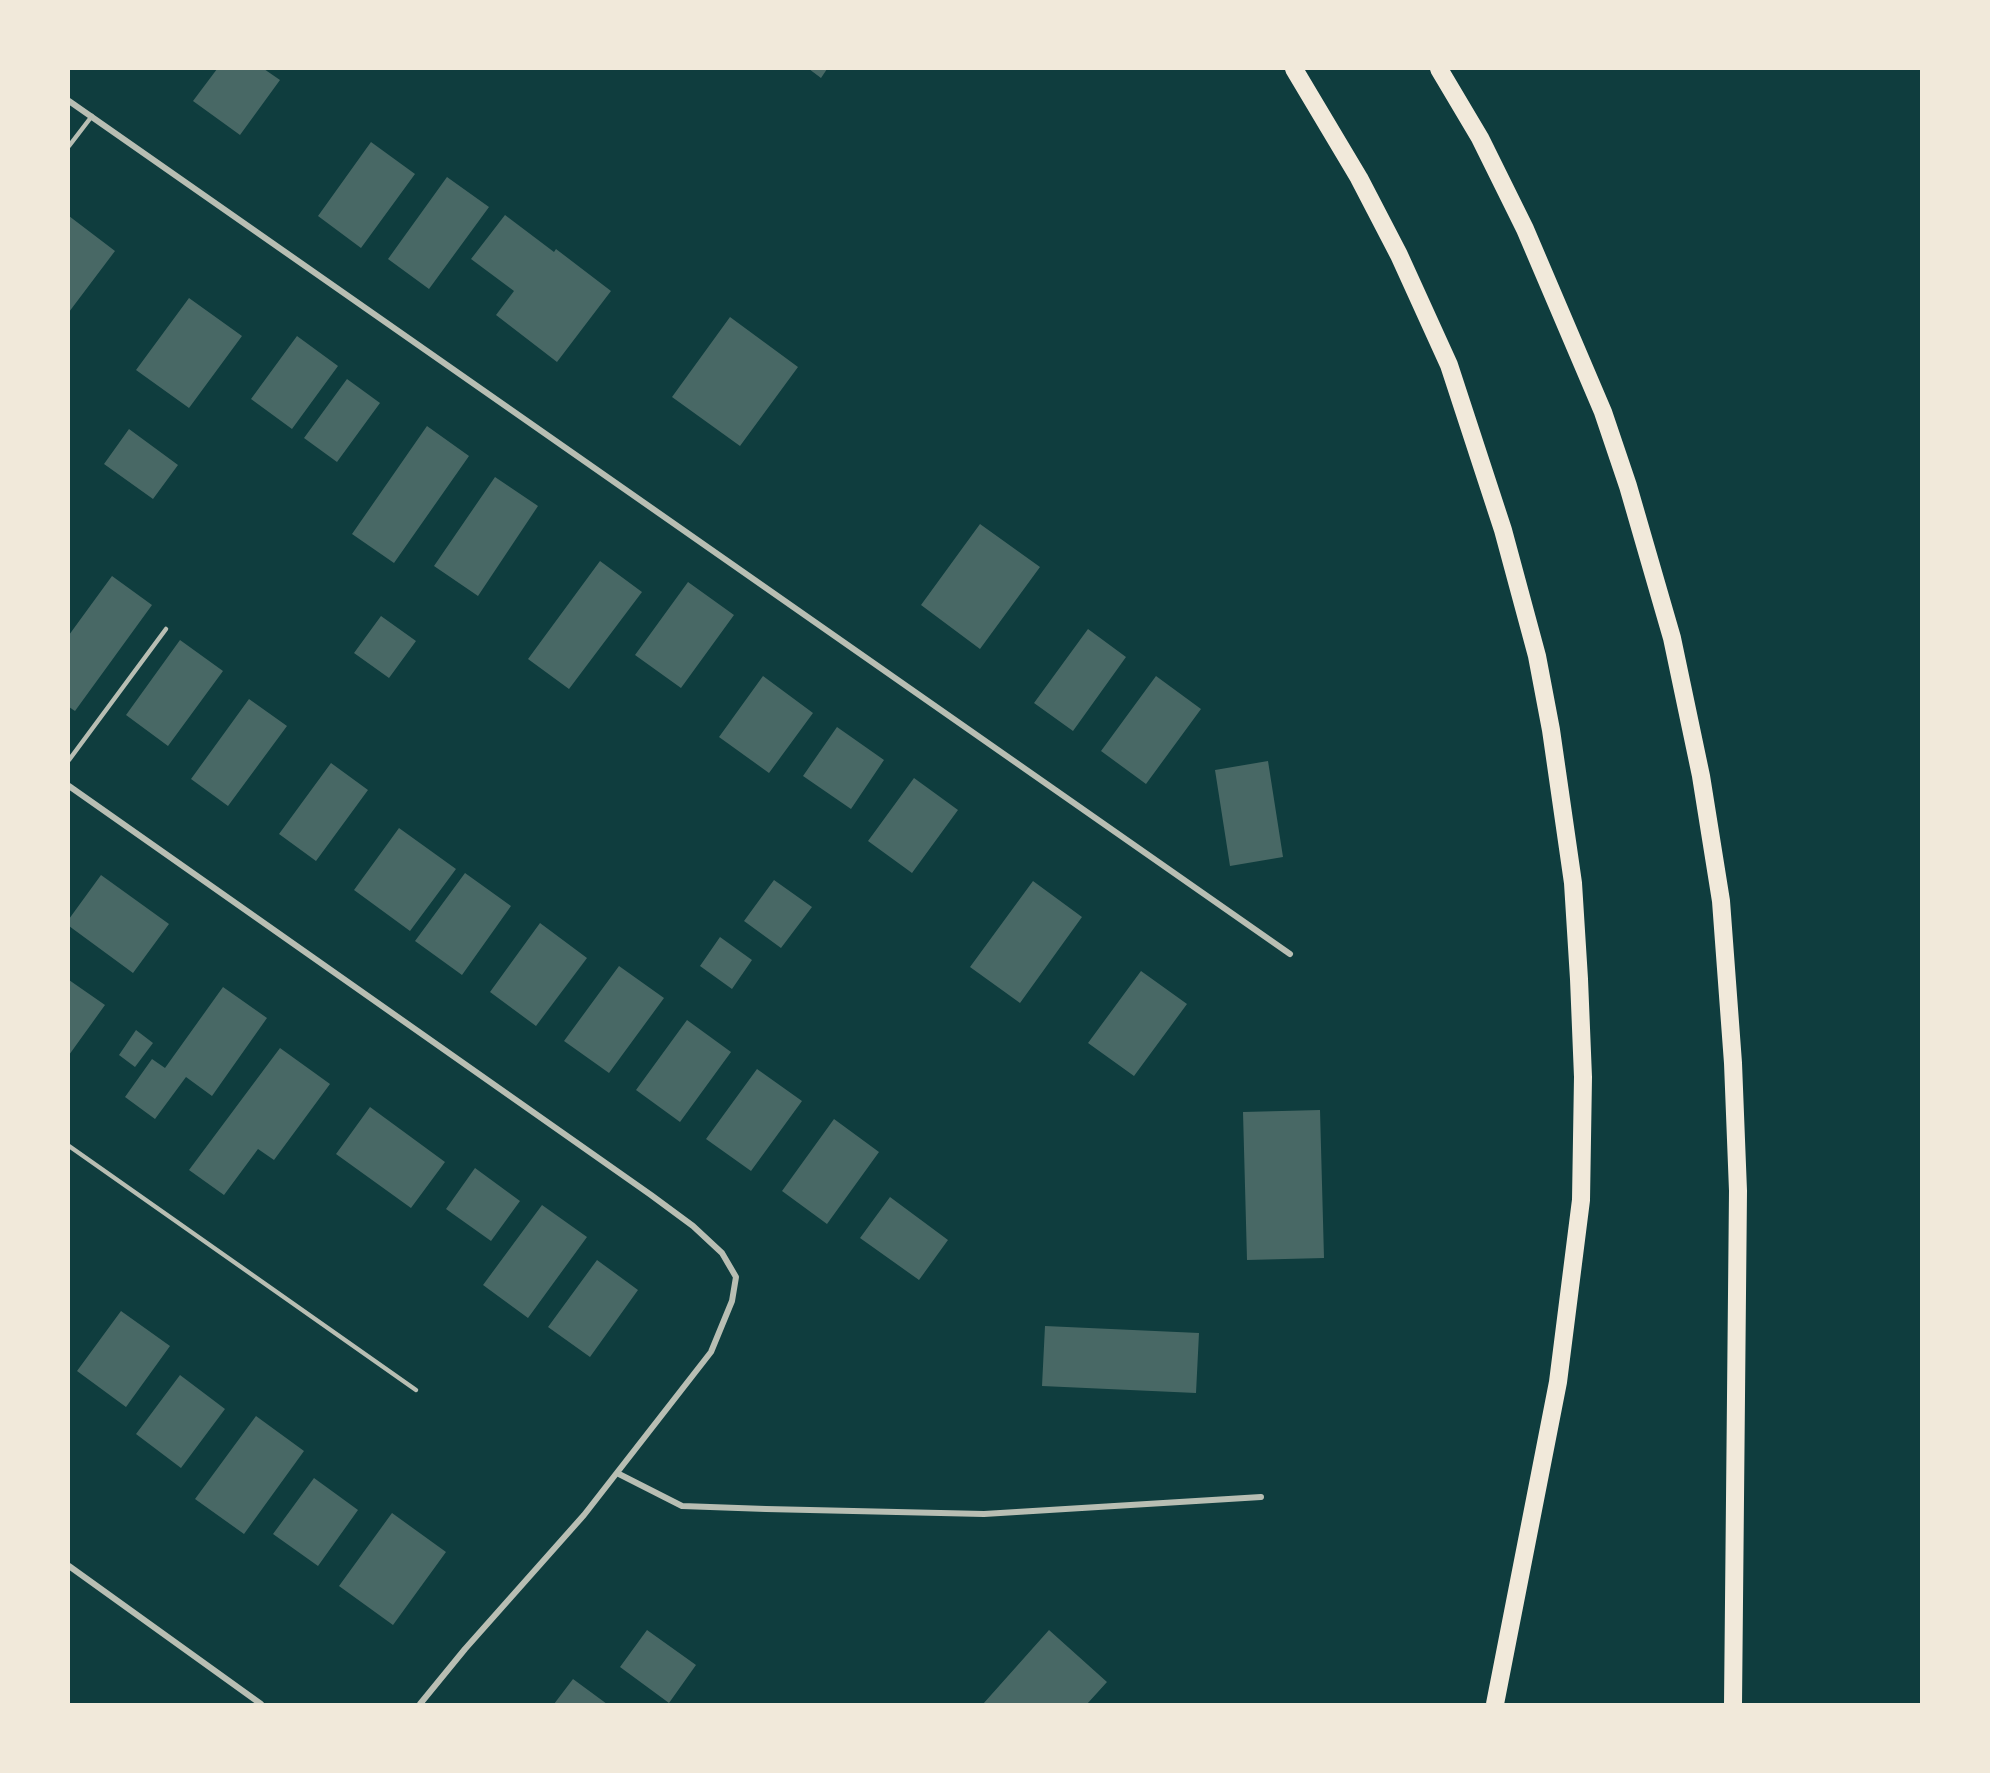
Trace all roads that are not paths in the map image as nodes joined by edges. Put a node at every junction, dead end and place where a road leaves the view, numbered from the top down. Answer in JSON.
{"nodes":[{"id":1,"x":1294,"y":69,"type":"edge"},
{"id":2,"x":1439,"y":69,"type":"edge"},
{"id":3,"x":69,"y":100,"type":"edge"},
{"id":4,"x":92,"y":116,"type":"junction"},
{"id":5,"x":69,"y":146,"type":"edge"},
{"id":6,"x":166,"y":629,"type":"dead end"},
{"id":7,"x":69,"y":760,"type":"edge"},
{"id":8,"x":69,"y":786,"type":"edge"},
{"id":9,"x":1290,"y":954,"type":"dead end"},
{"id":10,"x":69,"y":1146,"type":"edge"},
{"id":11,"x":416,"y":1390,"type":"dead end"},
{"id":12,"x":617,"y":1473,"type":"junction"},
{"id":13,"x":1261,"y":1497,"type":"dead end"},
{"id":14,"x":69,"y":1566,"type":"edge"},
{"id":15,"x":261,"y":1704,"type":"edge"},
{"id":16,"x":420,"y":1704,"type":"edge"},
{"id":17,"x":1495,"y":1704,"type":"edge"},
{"id":18,"x":1733,"y":1704,"type":"edge"}],
"edges":[{"from":1,"to":17,"type":"highway"},
{"from":2,"to":18,"type":"highway"},
{"from":3,"to":4,"type":"street"},
{"from":4,"to":5,"type":"lane"},
{"from":4,"to":9,"type":"street"},
{"from":6,"to":7,"type":"lane"},
{"from":8,"to":12,"type":"street"},
{"from":10,"to":11,"type":"lane"},
{"from":12,"to":13,"type":"street"},
{"from":12,"to":16,"type":"street"},
{"from":14,"to":15,"type":"street"}]}
